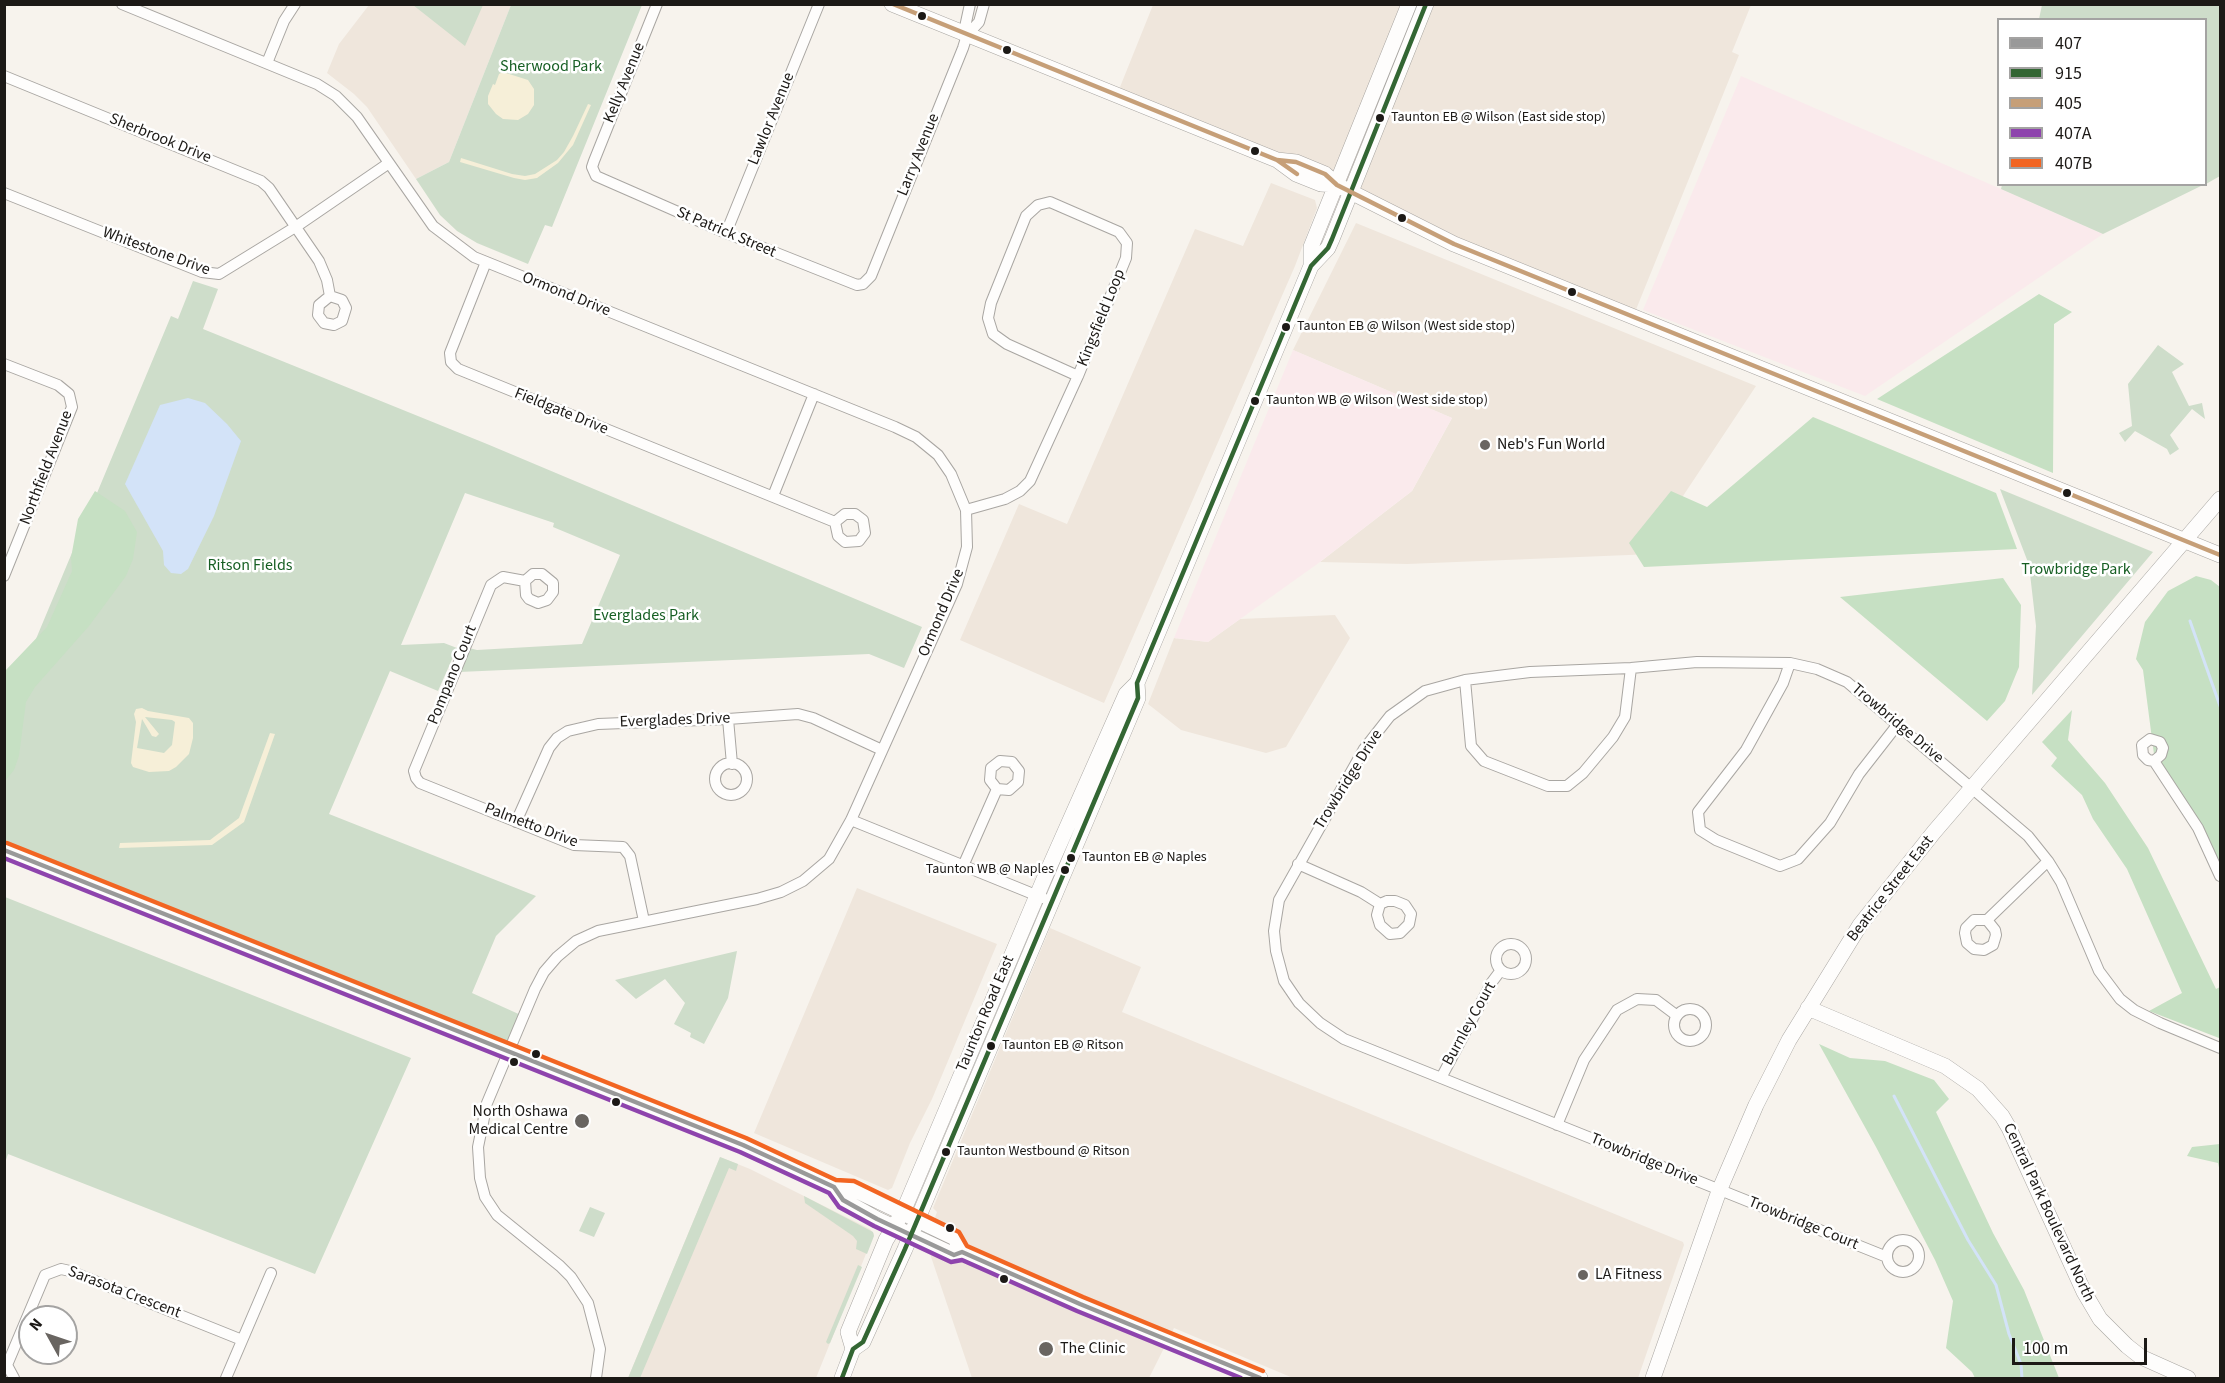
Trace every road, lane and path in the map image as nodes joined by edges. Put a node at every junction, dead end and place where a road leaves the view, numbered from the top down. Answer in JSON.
{"nodes":[{"id":1,"x":122,"y":4,"type":"edge"},
{"id":2,"x":295,"y":4,"type":"edge"},
{"id":3,"x":657,"y":4,"type":"edge"},
{"id":4,"x":819,"y":4,"type":"edge"},
{"id":5,"x":892,"y":4,"type":"edge"},
{"id":6,"x":970,"y":4,"type":"edge"},
{"id":7,"x":984,"y":4,"type":"edge"},
{"id":8,"x":1409,"y":4,"type":"edge"},
{"id":9,"x":1426,"y":4,"type":"edge"},
{"id":10,"x":967,"y":35,"type":"junction"},
{"id":11,"x":267,"y":63,"type":"junction"},
{"id":12,"x":4,"y":76,"type":"edge"},
{"id":13,"x":594,"y":161,"type":"joint"},
{"id":14,"x":389,"y":163,"type":"junction"},
{"id":15,"x":1337,"y":185,"type":"junction"},
{"id":16,"x":1352,"y":192,"type":"junction"},
{"id":17,"x":4,"y":193,"type":"edge"},
{"id":18,"x":297,"y":226,"type":"junction"},
{"id":19,"x":726,"y":233,"type":"junction"},
{"id":20,"x":486,"y":262,"type":"junction"},
{"id":21,"x":1311,"y":266,"type":"junction"},
{"id":22,"x":871,"y":276,"type":"joint"},
{"id":23,"x":330,"y":296,"type":"dead end"},
{"id":24,"x":4,"y":364,"type":"edge"},
{"id":25,"x":1078,"y":376,"type":"junction"},
{"id":26,"x":814,"y":394,"type":"junction"},
{"id":27,"x":773,"y":496,"type":"junction"},
{"id":28,"x":2220,"y":499,"type":"edge"},
{"id":29,"x":966,"y":510,"type":"junction"},
{"id":30,"x":835,"y":522,"type":"dead end"},
{"id":31,"x":2184,"y":541,"type":"junction"},
{"id":32,"x":2220,"y":555,"type":"edge"},
{"id":33,"x":4,"y":576,"type":"edge"},
{"id":34,"x":525,"y":581,"type":"dead end"},
{"id":35,"x":1790,"y":663,"type":"junction"},
{"id":36,"x":1631,"y":668,"type":"junction"},
{"id":37,"x":1465,"y":680,"type":"junction"},
{"id":38,"x":1137,"y":683,"type":"junction"},
{"id":39,"x":729,"y":719,"type":"junction"},
{"id":40,"x":1898,"y":724,"type":"junction"},
{"id":41,"x":882,"y":750,"type":"junction"},
{"id":42,"x":2154,"y":760,"type":"dead end"},
{"id":43,"x":732,"y":764,"type":"dead end"},
{"id":44,"x":1972,"y":788,"type":"junction"},
{"id":45,"x":435,"y":789,"type":"joint"},
{"id":46,"x":997,"y":789,"type":"dead end"},
{"id":47,"x":851,"y":820,"type":"junction"},
{"id":48,"x":516,"y":822,"type":"junction"},
{"id":49,"x":4,"y":850,"type":"edge"},
{"id":50,"x":2048,"y":861,"type":"junction"},
{"id":51,"x":1298,"y":864,"type":"junction"},
{"id":52,"x":963,"y":866,"type":"junction"},
{"id":53,"x":2220,"y":876,"type":"edge"},
{"id":54,"x":1037,"y":896,"type":"junction"},
{"id":55,"x":1052,"y":902,"type":"junction"},
{"id":56,"x":1380,"y":904,"type":"dead end"},
{"id":57,"x":1987,"y":920,"type":"dead end"},
{"id":58,"x":644,"y":921,"type":"junction"},
{"id":59,"x":1501,"y":970,"type":"dead end"},
{"id":60,"x":1808,"y":1008,"type":"junction"},
{"id":61,"x":1677,"y":1015,"type":"dead end"},
{"id":62,"x":2220,"y":1048,"type":"edge"},
{"id":63,"x":508,"y":1051,"type":"junction"},
{"id":64,"x":1441,"y":1078,"type":"junction"},
{"id":65,"x":1557,"y":1125,"type":"junction"},
{"id":66,"x":834,"y":1187,"type":"junction"},
{"id":67,"x":1719,"y":1191,"type":"junction"},
{"id":68,"x":903,"y":1212,"type":"junction"},
{"id":69,"x":918,"y":1219,"type":"junction"},
{"id":70,"x":894,"y":1227,"type":"junction"},
{"id":71,"x":911,"y":1235,"type":"junction"},
{"id":72,"x":962,"y":1252,"type":"junction"},
{"id":73,"x":1887,"y":1257,"type":"dead end"},
{"id":74,"x":271,"y":1273,"type":"dead end"},
{"id":75,"x":242,"y":1340,"type":"junction"},
{"id":76,"x":853,"y":1349,"type":"junction"},
{"id":77,"x":14,"y":1378,"type":"edge"},
{"id":78,"x":226,"y":1378,"type":"edge"},
{"id":79,"x":596,"y":1378,"type":"edge"},
{"id":80,"x":842,"y":1378,"type":"edge"},
{"id":81,"x":1260,"y":1378,"type":"edge"},
{"id":82,"x":1653,"y":1378,"type":"edge"},
{"id":83,"x":2184,"y":1378,"type":"edge"}],
"edges":[{"from":1,"to":11,"type":"street","name":"Ormond Drive"},
{"from":2,"to":11,"type":"street"},
{"from":3,"to":13,"type":"street","name":"Kelly Avenue"},
{"from":4,"to":19,"type":"street","name":"Lawlor Avenue"},
{"from":5,"to":10,"type":"main road"},
{"from":6,"to":10,"type":"street"},
{"from":7,"to":10,"type":"street"},
{"from":8,"to":15,"type":"main road","name":"Taunton Road East"},
{"from":9,"to":16,"type":"main road","name":"Taunton Road East"},
{"from":10,"to":15,"type":"main road"},
{"from":10,"to":22,"type":"street","name":"Larry Avenue"},
{"from":11,"to":14,"type":"street","name":"Ormond Drive"},
{"from":12,"to":18,"type":"street","name":"Sherbrook Drive"},
{"from":13,"to":19,"type":"street","name":"St Patrick Street"},
{"from":14,"to":18,"type":"street","name":"Whitestone Drive"},
{"from":14,"to":20,"type":"street","name":"Ormond Drive"},
{"from":15,"to":16,"type":"main road"},
{"from":15,"to":21,"type":"main road","name":"Taunton Road East"},
{"from":16,"to":21,"type":"main road","name":"Taunton Road East"},
{"from":16,"to":31,"type":"main road"},
{"from":17,"to":18,"type":"street","name":"Whitestone Drive"},
{"from":18,"to":23,"type":"street","name":"Sherbrook Drive"},
{"from":19,"to":22,"type":"street","name":"St Patrick Street"},
{"from":20,"to":26,"type":"street","name":"Ormond Drive"},
{"from":20,"to":27,"type":"street","name":"Fieldgate Drive"},
{"from":21,"to":38,"type":"main road","name":"Taunton Road East"},
{"from":24,"to":33,"type":"street","name":"Northfield Avenue"},
{"from":25,"to":25,"type":"street","name":"Kingsfield Loop"},
{"from":25,"to":29,"type":"street"},
{"from":26,"to":27,"type":"street"},
{"from":26,"to":29,"type":"street","name":"Ormond Drive"},
{"from":27,"to":30,"type":"street","name":"Fieldgate Drive"},
{"from":28,"to":31,"type":"main road","name":"Beatrice Street East"},
{"from":29,"to":41,"type":"street","name":"Ormond Drive"},
{"from":31,"to":32,"type":"main road"},
{"from":31,"to":44,"type":"main road","name":"Beatrice Street East"},
{"from":34,"to":45,"type":"street","name":"Pompano Court"},
{"from":35,"to":36,"type":"street","name":"Trowbridge Drive"},
{"from":35,"to":40,"type":"street","name":"Trowbridge Drive"},
{"from":35,"to":40,"type":"street"},
{"from":36,"to":37,"type":"street","name":"Trowbridge Drive"},
{"from":36,"to":37,"type":"street"},
{"from":37,"to":51,"type":"street","name":"Trowbridge Drive"},
{"from":38,"to":54,"type":"main road","name":"Taunton Road East"},
{"from":38,"to":55,"type":"main road","name":"Taunton Road East"},
{"from":39,"to":41,"type":"street","name":"Everglades Drive"},
{"from":39,"to":43,"type":"street"},
{"from":39,"to":48,"type":"street","name":"Everglades Drive"},
{"from":40,"to":44,"type":"street","name":"Trowbridge Drive"},
{"from":41,"to":47,"type":"street","name":"Ormond Drive"},
{"from":42,"to":53,"type":"street"},
{"from":44,"to":50,"type":"street","name":"Trowbridge Drive"},
{"from":44,"to":60,"type":"main road","name":"Beatrice Street East"},
{"from":45,"to":48,"type":"street","name":"Palmetto Drive"},
{"from":46,"to":52,"type":"street"},
{"from":47,"to":52,"type":"street"},
{"from":47,"to":58,"type":"street","name":"Ormond Drive"},
{"from":48,"to":58,"type":"street","name":"Palmetto Drive"},
{"from":49,"to":63,"type":"main road"},
{"from":50,"to":57,"type":"street"},
{"from":50,"to":62,"type":"street","name":"Trowbridge Drive"},
{"from":51,"to":56,"type":"street"},
{"from":51,"to":64,"type":"street","name":"Trowbridge Drive"},
{"from":52,"to":54,"type":"street"},
{"from":54,"to":55,"type":"street"},
{"from":54,"to":68,"type":"main road","name":"Taunton Road East"},
{"from":55,"to":69,"type":"main road","name":"Taunton Road East"},
{"from":58,"to":63,"type":"street","name":"Ormond Drive"},
{"from":59,"to":64,"type":"street","name":"Burnley Court"},
{"from":60,"to":67,"type":"main road","name":"Beatrice Street East"},
{"from":60,"to":83,"type":"main road","name":"Central Park Boulevard North"},
{"from":61,"to":65,"type":"street"},
{"from":63,"to":66,"type":"main road"},
{"from":63,"to":79,"type":"street","name":"Ormond Drive"},
{"from":64,"to":65,"type":"street","name":"Trowbridge Drive"},
{"from":65,"to":67,"type":"street","name":"Trowbridge Drive"},
{"from":66,"to":68,"type":"main road"},
{"from":66,"to":70,"type":"main road"},
{"from":67,"to":73,"type":"street","name":"Trowbridge Court"},
{"from":67,"to":82,"type":"main road","name":"Beatrice Street East"},
{"from":68,"to":69,"type":"main road"},
{"from":68,"to":70,"type":"main road","name":"Taunton Road East"},
{"from":69,"to":71,"type":"main road","name":"Taunton Road East"},
{"from":69,"to":72,"type":"main road"},
{"from":70,"to":71,"type":"main road"},
{"from":70,"to":76,"type":"main road","name":"Taunton Road East"},
{"from":71,"to":72,"type":"main road"},
{"from":71,"to":76,"type":"main road","name":"Taunton Road East"},
{"from":72,"to":81,"type":"main road"},
{"from":74,"to":75,"type":"street"},
{"from":75,"to":77,"type":"street","name":"Sarasota Crescent"},
{"from":75,"to":78,"type":"street"},
{"from":76,"to":80,"type":"main road","name":"Taunton Road East"}]}
